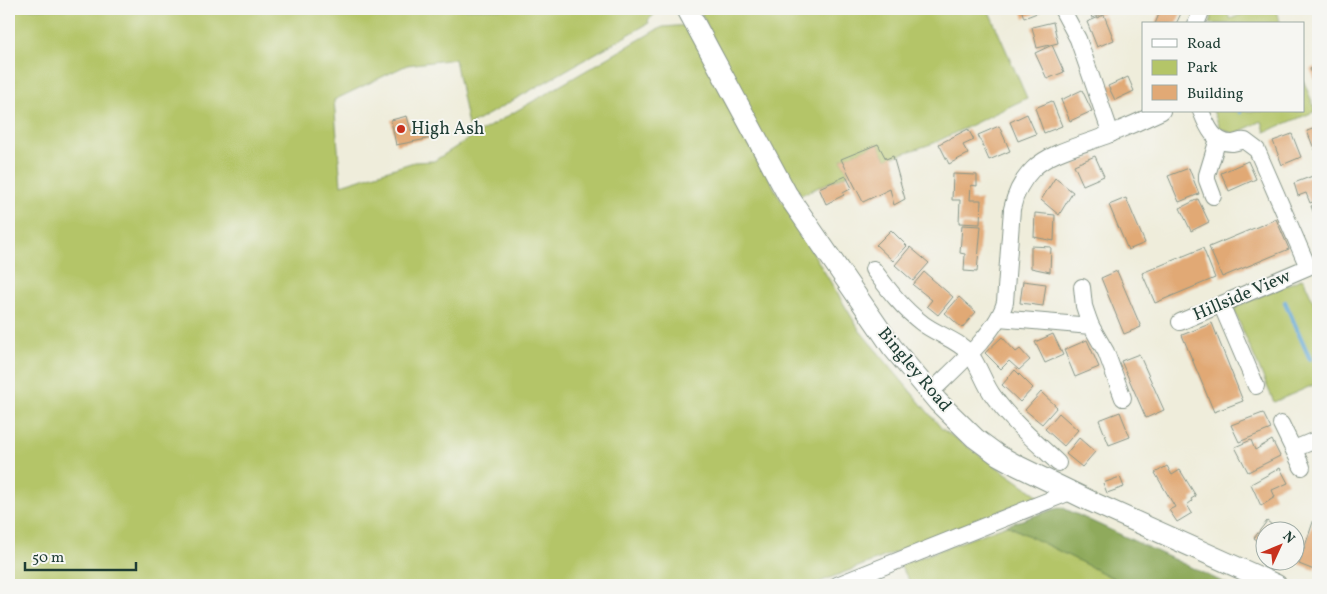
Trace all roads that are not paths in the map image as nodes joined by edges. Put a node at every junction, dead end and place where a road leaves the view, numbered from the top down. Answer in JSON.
{"nodes":[{"id":1,"x":687,"y":9,"type":"edge"},
{"id":2,"x":1062,"y":9,"type":"edge"},
{"id":3,"x":1202,"y":9,"type":"edge"},
{"id":4,"x":1197,"y":22,"type":"edge"},
{"id":5,"x":1160,"y":112,"type":"edge"},
{"id":6,"x":1201,"y":112,"type":"edge"},
{"id":7,"x":1111,"y":134,"type":"junction"},
{"id":8,"x":1218,"y":139,"type":"junction"},
{"id":9,"x":1213,"y":196,"type":"dead end"},
{"id":10,"x":873,"y":269,"type":"dead end"},
{"id":11,"x":1082,"y":287,"type":"dead end"},
{"id":12,"x":1221,"y":304,"type":"junction"},
{"id":13,"x":999,"y":318,"type":"junction"},
{"id":14,"x":1180,"y":322,"type":"dead end"},
{"id":15,"x":1091,"y":326,"type":"junction"},
{"id":16,"x":969,"y":354,"type":"junction"},
{"id":17,"x":1256,"y":386,"type":"dead end"},
{"id":18,"x":930,"y":393,"type":"junction"},
{"id":19,"x":1123,"y":398,"type":"dead end"},
{"id":20,"x":1281,"y":424,"type":"dead end"},
{"id":21,"x":1318,"y":439,"type":"edge"},
{"id":22,"x":1294,"y":449,"type":"junction"},
{"id":23,"x":1058,"y":463,"type":"dead end"},
{"id":24,"x":1302,"y":467,"type":"dead end"},
{"id":25,"x":1070,"y":492,"type":"junction"},
{"id":26,"x":837,"y":585,"type":"edge"},
{"id":27,"x":1276,"y":585,"type":"edge"}],
"edges":[{"from":1,"to":18,"type":"street","name":"Bingley Road"},
{"from":2,"to":7,"type":"street"},
{"from":3,"to":4,"type":"street"},
{"from":5,"to":7,"type":"street"},
{"from":6,"to":8,"type":"street"},
{"from":7,"to":13,"type":"street"},
{"from":8,"to":9,"type":"street"},
{"from":8,"to":12,"type":"street","name":"Hillside View"},
{"from":10,"to":16,"type":"street"},
{"from":11,"to":15,"type":"street"},
{"from":12,"to":14,"type":"street","name":"Hillside View"},
{"from":12,"to":17,"type":"street"},
{"from":13,"to":15,"type":"street"},
{"from":13,"to":16,"type":"street"},
{"from":15,"to":19,"type":"street"},
{"from":16,"to":18,"type":"street"},
{"from":16,"to":23,"type":"street"},
{"from":18,"to":25,"type":"street","name":"Bingley Road"},
{"from":20,"to":22,"type":"street"},
{"from":21,"to":22,"type":"street"},
{"from":22,"to":24,"type":"street"},
{"from":25,"to":26,"type":"street"},
{"from":25,"to":27,"type":"street","name":"Bingley Road"}]}
